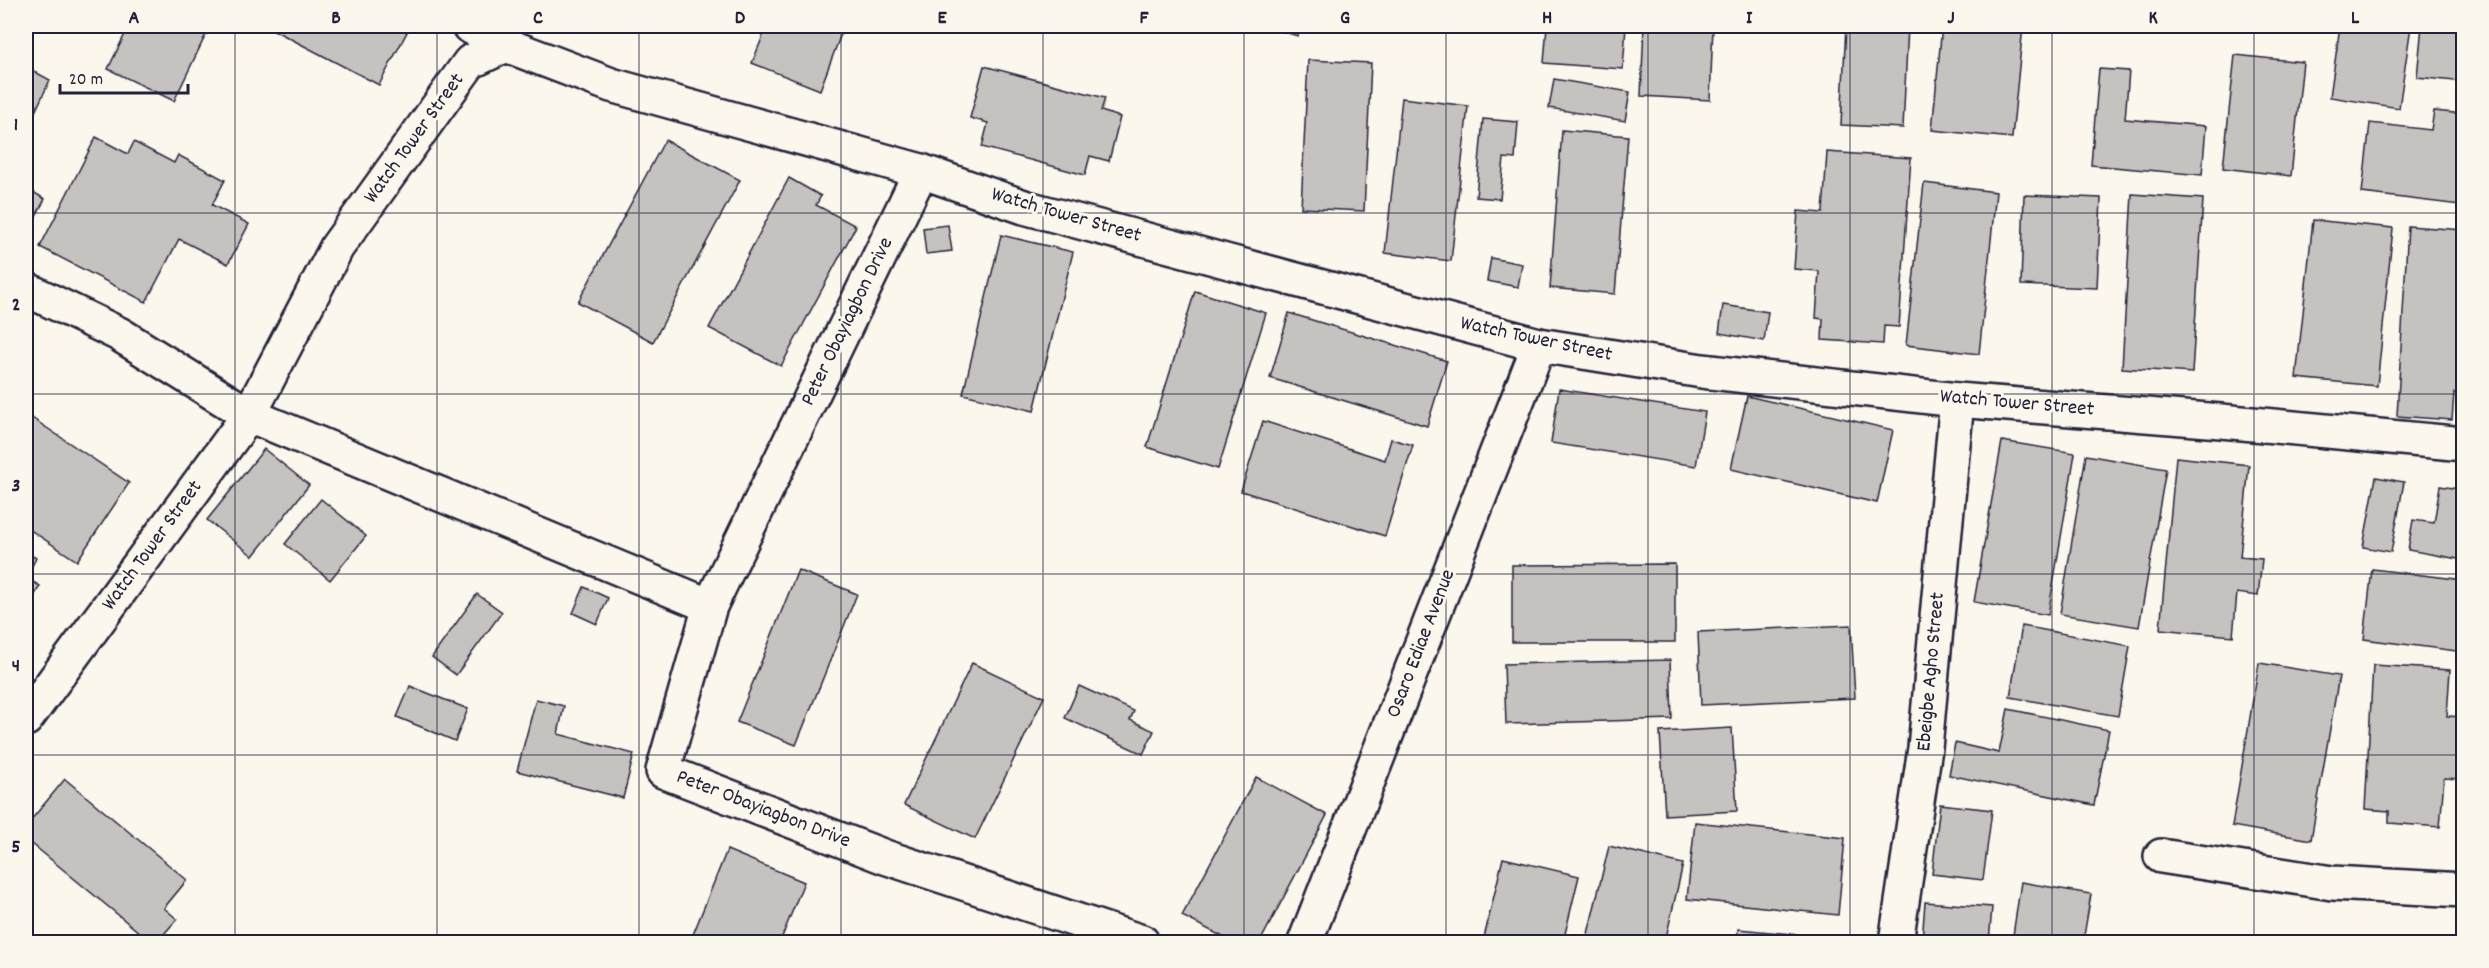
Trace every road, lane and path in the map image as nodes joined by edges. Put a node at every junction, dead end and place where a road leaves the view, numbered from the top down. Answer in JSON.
{"nodes":[{"id":1,"x":469,"y":26,"type":"edge"},
{"id":2,"x":506,"y":45,"type":"junction"},
{"id":3,"x":921,"y":171,"type":"junction"},
{"id":4,"x":26,"y":289,"type":"edge"},
{"id":5,"x":1539,"y":345,"type":"junction"},
{"id":6,"x":1957,"y":400,"type":"junction"},
{"id":7,"x":249,"y":415,"type":"junction"},
{"id":8,"x":2463,"y":444,"type":"edge"},
{"id":9,"x":710,"y":606,"type":"junction"},
{"id":10,"x":26,"y":719,"type":"edge"},
{"id":11,"x":2160,"y":856,"type":"dead end"},
{"id":12,"x":2463,"y":890,"type":"edge"},
{"id":13,"x":1142,"y":942,"type":"edge"},
{"id":14,"x":1305,"y":942,"type":"edge"},
{"id":15,"x":1896,"y":942,"type":"edge"}],
"edges":[{"from":1,"to":2,"type":"street"},
{"from":2,"to":3,"type":"street","name":"Watch Tower Street"},
{"from":2,"to":7,"type":"street","name":"Watch Tower Street"},
{"from":3,"to":5,"type":"street","name":"Watch Tower Street"},
{"from":3,"to":9,"type":"street","name":"Peter Obayiagbon Drive"},
{"from":4,"to":7,"type":"street"},
{"from":5,"to":6,"type":"street","name":"Watch Tower Street"},
{"from":5,"to":14,"type":"street","name":"Osaro Ediae Avenue"},
{"from":6,"to":8,"type":"street","name":"Watch Tower Street"},
{"from":6,"to":15,"type":"street","name":"Ebeigbe Agho Street"},
{"from":7,"to":9,"type":"street"},
{"from":7,"to":10,"type":"street","name":"Watch Tower Street"},
{"from":9,"to":13,"type":"street","name":"Peter Obayiagbon Drive"},
{"from":11,"to":12,"type":"street"}]}
